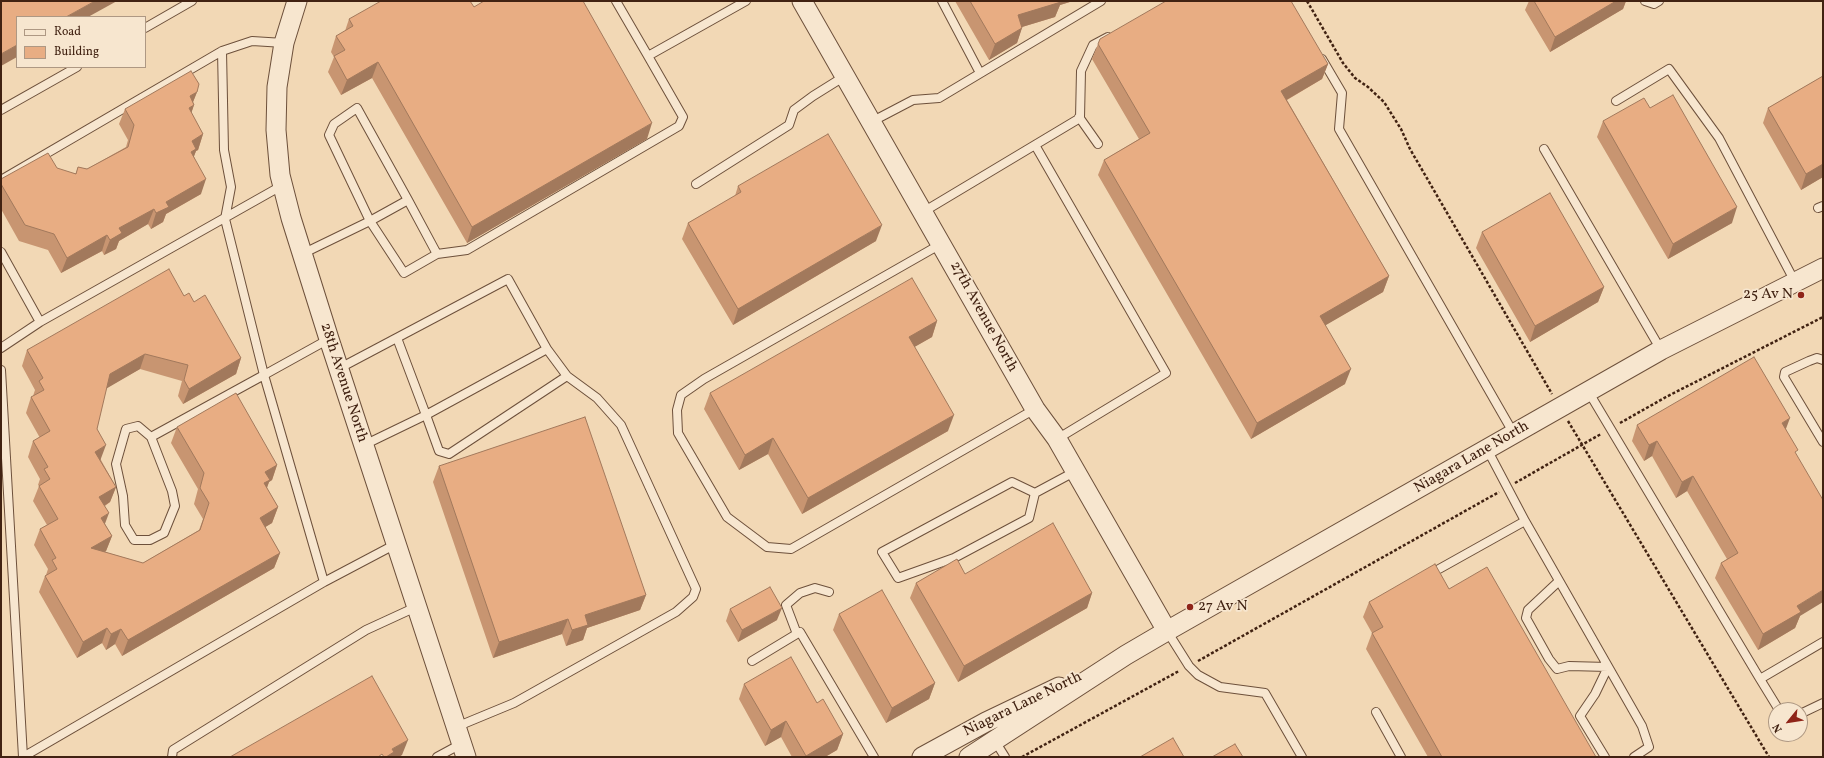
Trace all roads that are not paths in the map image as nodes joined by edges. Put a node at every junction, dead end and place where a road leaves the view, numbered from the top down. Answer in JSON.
{"nodes":[{"id":1,"x":192,"y":1,"type":"edge"},
{"id":2,"x":297,"y":1,"type":"edge"},
{"id":3,"x":616,"y":1,"type":"edge"},
{"id":4,"x":746,"y":1,"type":"edge"},
{"id":5,"x":802,"y":1,"type":"edge"},
{"id":6,"x":942,"y":1,"type":"edge"},
{"id":7,"x":1101,"y":1,"type":"edge"},
{"id":8,"x":1645,"y":1,"type":"edge"},
{"id":9,"x":1659,"y":1,"type":"edge"},
{"id":10,"x":146,"y":27,"type":"edge"},
{"id":11,"x":1113,"y":34,"type":"edge"},
{"id":12,"x":284,"y":43,"type":"junction"},
{"id":13,"x":222,"y":51,"type":"junction"},
{"id":14,"x":1319,"y":54,"type":"edge"},
{"id":15,"x":648,"y":56,"type":"junction"},
{"id":16,"x":74,"y":68,"type":"edge"},
{"id":17,"x":980,"y":74,"type":"junction"},
{"id":18,"x":845,"y":76,"type":"junction"},
{"id":19,"x":1616,"y":101,"type":"dead end"},
{"id":20,"x":1,"y":110,"type":"edge"},
{"id":21,"x":1079,"y":117,"type":"junction"},
{"id":22,"x":871,"y":122,"type":"junction"},
{"id":23,"x":1098,"y":144,"type":"dead end"},
{"id":24,"x":1035,"y":145,"type":"junction"},
{"id":25,"x":1544,"y":150,"type":"dead end"},
{"id":26,"x":1,"y":180,"type":"edge"},
{"id":27,"x":696,"y":184,"type":"dead end"},
{"id":28,"x":283,"y":185,"type":"junction"},
{"id":29,"x":408,"y":200,"type":"junction"},
{"id":30,"x":923,"y":212,"type":"junction"},
{"id":31,"x":225,"y":219,"type":"junction"},
{"id":32,"x":370,"y":221,"type":"junction"},
{"id":33,"x":942,"y":244,"type":"junction"},
{"id":34,"x":1,"y":252,"type":"edge"},
{"id":35,"x":302,"y":254,"type":"junction"},
{"id":36,"x":437,"y":254,"type":"junction"},
{"id":37,"x":1823,"y":268,"type":"edge"},
{"id":38,"x":1796,"y":283,"type":"junction"},
{"id":39,"x":40,"y":322,"type":"junction"},
{"id":40,"x":397,"y":338,"type":"junction"},
{"id":41,"x":329,"y":339,"type":"junction"},
{"id":42,"x":1,"y":348,"type":"edge"},
{"id":43,"x":547,"y":349,"type":"junction"},
{"id":44,"x":1661,"y":350,"type":"junction"},
{"id":45,"x":1823,"y":360,"type":"edge"},
{"id":46,"x":338,"y":369,"type":"junction"},
{"id":47,"x":1,"y":370,"type":"edge"},
{"id":48,"x":264,"y":375,"type":"junction"},
{"id":49,"x":567,"y":376,"type":"junction"},
{"id":50,"x":1588,"y":391,"type":"junction"},
{"id":51,"x":1035,"y":408,"type":"junction"},
{"id":52,"x":426,"y":415,"type":"junction"},
{"id":53,"x":1514,"y":434,"type":"junction"},
{"id":54,"x":151,"y":437,"type":"junction"},
{"id":55,"x":1057,"y":439,"type":"junction"},
{"id":56,"x":1823,"y":442,"type":"edge"},
{"id":57,"x":364,"y":445,"type":"junction"},
{"id":58,"x":1487,"y":449,"type":"junction"},
{"id":59,"x":1076,"y":471,"type":"junction"},
{"id":60,"x":1036,"y":493,"type":"junction"},
{"id":61,"x":1525,"y":522,"type":"junction"},
{"id":62,"x":396,"y":544,"type":"junction"},
{"id":63,"x":1439,"y":569,"type":"edge"},
{"id":64,"x":1559,"y":581,"type":"junction"},
{"id":65,"x":324,"y":582,"type":"junction"},
{"id":66,"x":829,"y":592,"type":"dead end"},
{"id":67,"x":416,"y":607,"type":"junction"},
{"id":68,"x":1167,"y":630,"type":"junction"},
{"id":69,"x":797,"y":634,"type":"junction"},
{"id":70,"x":1823,"y":642,"type":"edge"},
{"id":71,"x":1126,"y":655,"type":"junction"},
{"id":72,"x":752,"y":661,"type":"dead end"},
{"id":73,"x":1608,"y":668,"type":"junction"},
{"id":74,"x":1760,"y":679,"type":"junction"},
{"id":75,"x":1773,"y":702,"type":"edge"},
{"id":76,"x":1823,"y":703,"type":"edge"},
{"id":77,"x":1808,"y":710,"type":"edge"},
{"id":78,"x":1376,"y":712,"type":"dead end"},
{"id":79,"x":460,"y":743,"type":"edge"},
{"id":80,"x":1000,"y":749,"type":"edge"},
{"id":81,"x":23,"y":757,"type":"edge"},
{"id":82,"x":172,"y":757,"type":"edge"},
{"id":83,"x":437,"y":757,"type":"edge"},
{"id":84,"x":874,"y":757,"type":"edge"},
{"id":85,"x":922,"y":757,"type":"edge"},
{"id":86,"x":969,"y":757,"type":"edge"},
{"id":87,"x":1302,"y":757,"type":"edge"},
{"id":88,"x":1401,"y":757,"type":"edge"},
{"id":89,"x":1605,"y":757,"type":"edge"},
{"id":90,"x":1634,"y":757,"type":"edge"}],
"edges":[{"from":1,"to":10,"type":"lane"},
{"from":2,"to":12,"type":"street","name":"28th Avenue North"},
{"from":3,"to":15,"type":"lane"},
{"from":4,"to":15,"type":"lane"},
{"from":5,"to":18,"type":"street","name":"27th Avenue North"},
{"from":6,"to":17,"type":"lane"},
{"from":7,"to":17,"type":"lane"},
{"from":8,"to":9,"type":"lane"},
{"from":11,"to":21,"type":"lane"},
{"from":12,"to":13,"type":"lane"},
{"from":12,"to":28,"type":"street","name":"28th Avenue North"},
{"from":13,"to":26,"type":"lane"},
{"from":13,"to":31,"type":"lane"},
{"from":14,"to":53,"type":"lane"},
{"from":15,"to":36,"type":"lane"},
{"from":16,"to":20,"type":"lane"},
{"from":17,"to":22,"type":"lane"},
{"from":18,"to":22,"type":"street","name":"27th Avenue North"},
{"from":18,"to":27,"type":"lane"},
{"from":19,"to":38,"type":"lane"},
{"from":21,"to":23,"type":"lane"},
{"from":21,"to":24,"type":"lane"},
{"from":22,"to":30,"type":"street","name":"27th Avenue North"},
{"from":24,"to":30,"type":"lane"},
{"from":24,"to":55,"type":"lane"},
{"from":25,"to":44,"type":"lane"},
{"from":28,"to":31,"type":"lane"},
{"from":28,"to":35,"type":"street","name":"28th Avenue North"},
{"from":29,"to":32,"type":"lane"},
{"from":29,"to":32,"type":"lane"},
{"from":29,"to":36,"type":"lane"},
{"from":30,"to":33,"type":"street","name":"27th Avenue North"},
{"from":31,"to":39,"type":"lane"},
{"from":31,"to":48,"type":"lane"},
{"from":32,"to":35,"type":"lane"},
{"from":32,"to":36,"type":"lane"},
{"from":33,"to":51,"type":"street","name":"27th Avenue North"},
{"from":33,"to":51,"type":"lane"},
{"from":34,"to":39,"type":"lane"},
{"from":35,"to":41,"type":"street","name":"28th Avenue North"},
{"from":37,"to":38,"type":"street","name":"Niagara Lane North"},
{"from":38,"to":44,"type":"street","name":"Niagara Lane North"},
{"from":39,"to":42,"type":"lane"},
{"from":40,"to":43,"type":"lane"},
{"from":40,"to":46,"type":"lane"},
{"from":40,"to":52,"type":"lane"},
{"from":41,"to":46,"type":"street","name":"28th Avenue North"},
{"from":41,"to":48,"type":"lane"},
{"from":43,"to":49,"type":"lane"},
{"from":43,"to":52,"type":"lane"},
{"from":44,"to":50,"type":"street","name":"Niagara Lane North"},
{"from":45,"to":56,"type":"lane"},
{"from":46,"to":57,"type":"street","name":"28th Avenue North"},
{"from":47,"to":81,"type":"lane"},
{"from":48,"to":54,"type":"lane"},
{"from":48,"to":65,"type":"lane"},
{"from":49,"to":52,"type":"lane"},
{"from":49,"to":79,"type":"lane"},
{"from":50,"to":53,"type":"street","name":"Niagara Lane North"},
{"from":50,"to":74,"type":"lane"},
{"from":51,"to":55,"type":"street","name":"27th Avenue North"},
{"from":52,"to":57,"type":"lane"},
{"from":53,"to":58,"type":"street","name":"Niagara Lane North"},
{"from":54,"to":54,"type":"lane"},
{"from":55,"to":59,"type":"street","name":"27th Avenue North"},
{"from":57,"to":62,"type":"street","name":"28th Avenue North"},
{"from":58,"to":61,"type":"lane"},
{"from":58,"to":68,"type":"street","name":"Niagara Lane North"},
{"from":59,"to":60,"type":"lane"},
{"from":59,"to":68,"type":"street","name":"27th Avenue North"},
{"from":60,"to":60,"type":"lane"},
{"from":61,"to":63,"type":"lane"},
{"from":61,"to":64,"type":"lane"},
{"from":62,"to":65,"type":"lane"},
{"from":62,"to":67,"type":"street","name":"28th Avenue North"},
{"from":64,"to":73,"type":"lane"},
{"from":64,"to":73,"type":"lane"},
{"from":65,"to":81,"type":"lane"},
{"from":66,"to":69,"type":"lane"},
{"from":67,"to":79,"type":"street","name":"28th Avenue North"},
{"from":67,"to":82,"type":"lane"},
{"from":68,"to":71,"type":"street","name":"Niagara Lane North"},
{"from":68,"to":87,"type":"lane"},
{"from":69,"to":72,"type":"lane"},
{"from":69,"to":84,"type":"lane"},
{"from":70,"to":74,"type":"lane"},
{"from":71,"to":80,"type":"street","name":"Niagara Lane North"},
{"from":71,"to":85,"type":"street","name":"Niagara Lane North"},
{"from":73,"to":89,"type":"lane"},
{"from":73,"to":90,"type":"lane"},
{"from":74,"to":75,"type":"lane"},
{"from":76,"to":77,"type":"lane"},
{"from":78,"to":88,"type":"lane"},
{"from":79,"to":83,"type":"lane"},
{"from":80,"to":86,"type":"street","name":"Niagara Lane North"}]}
